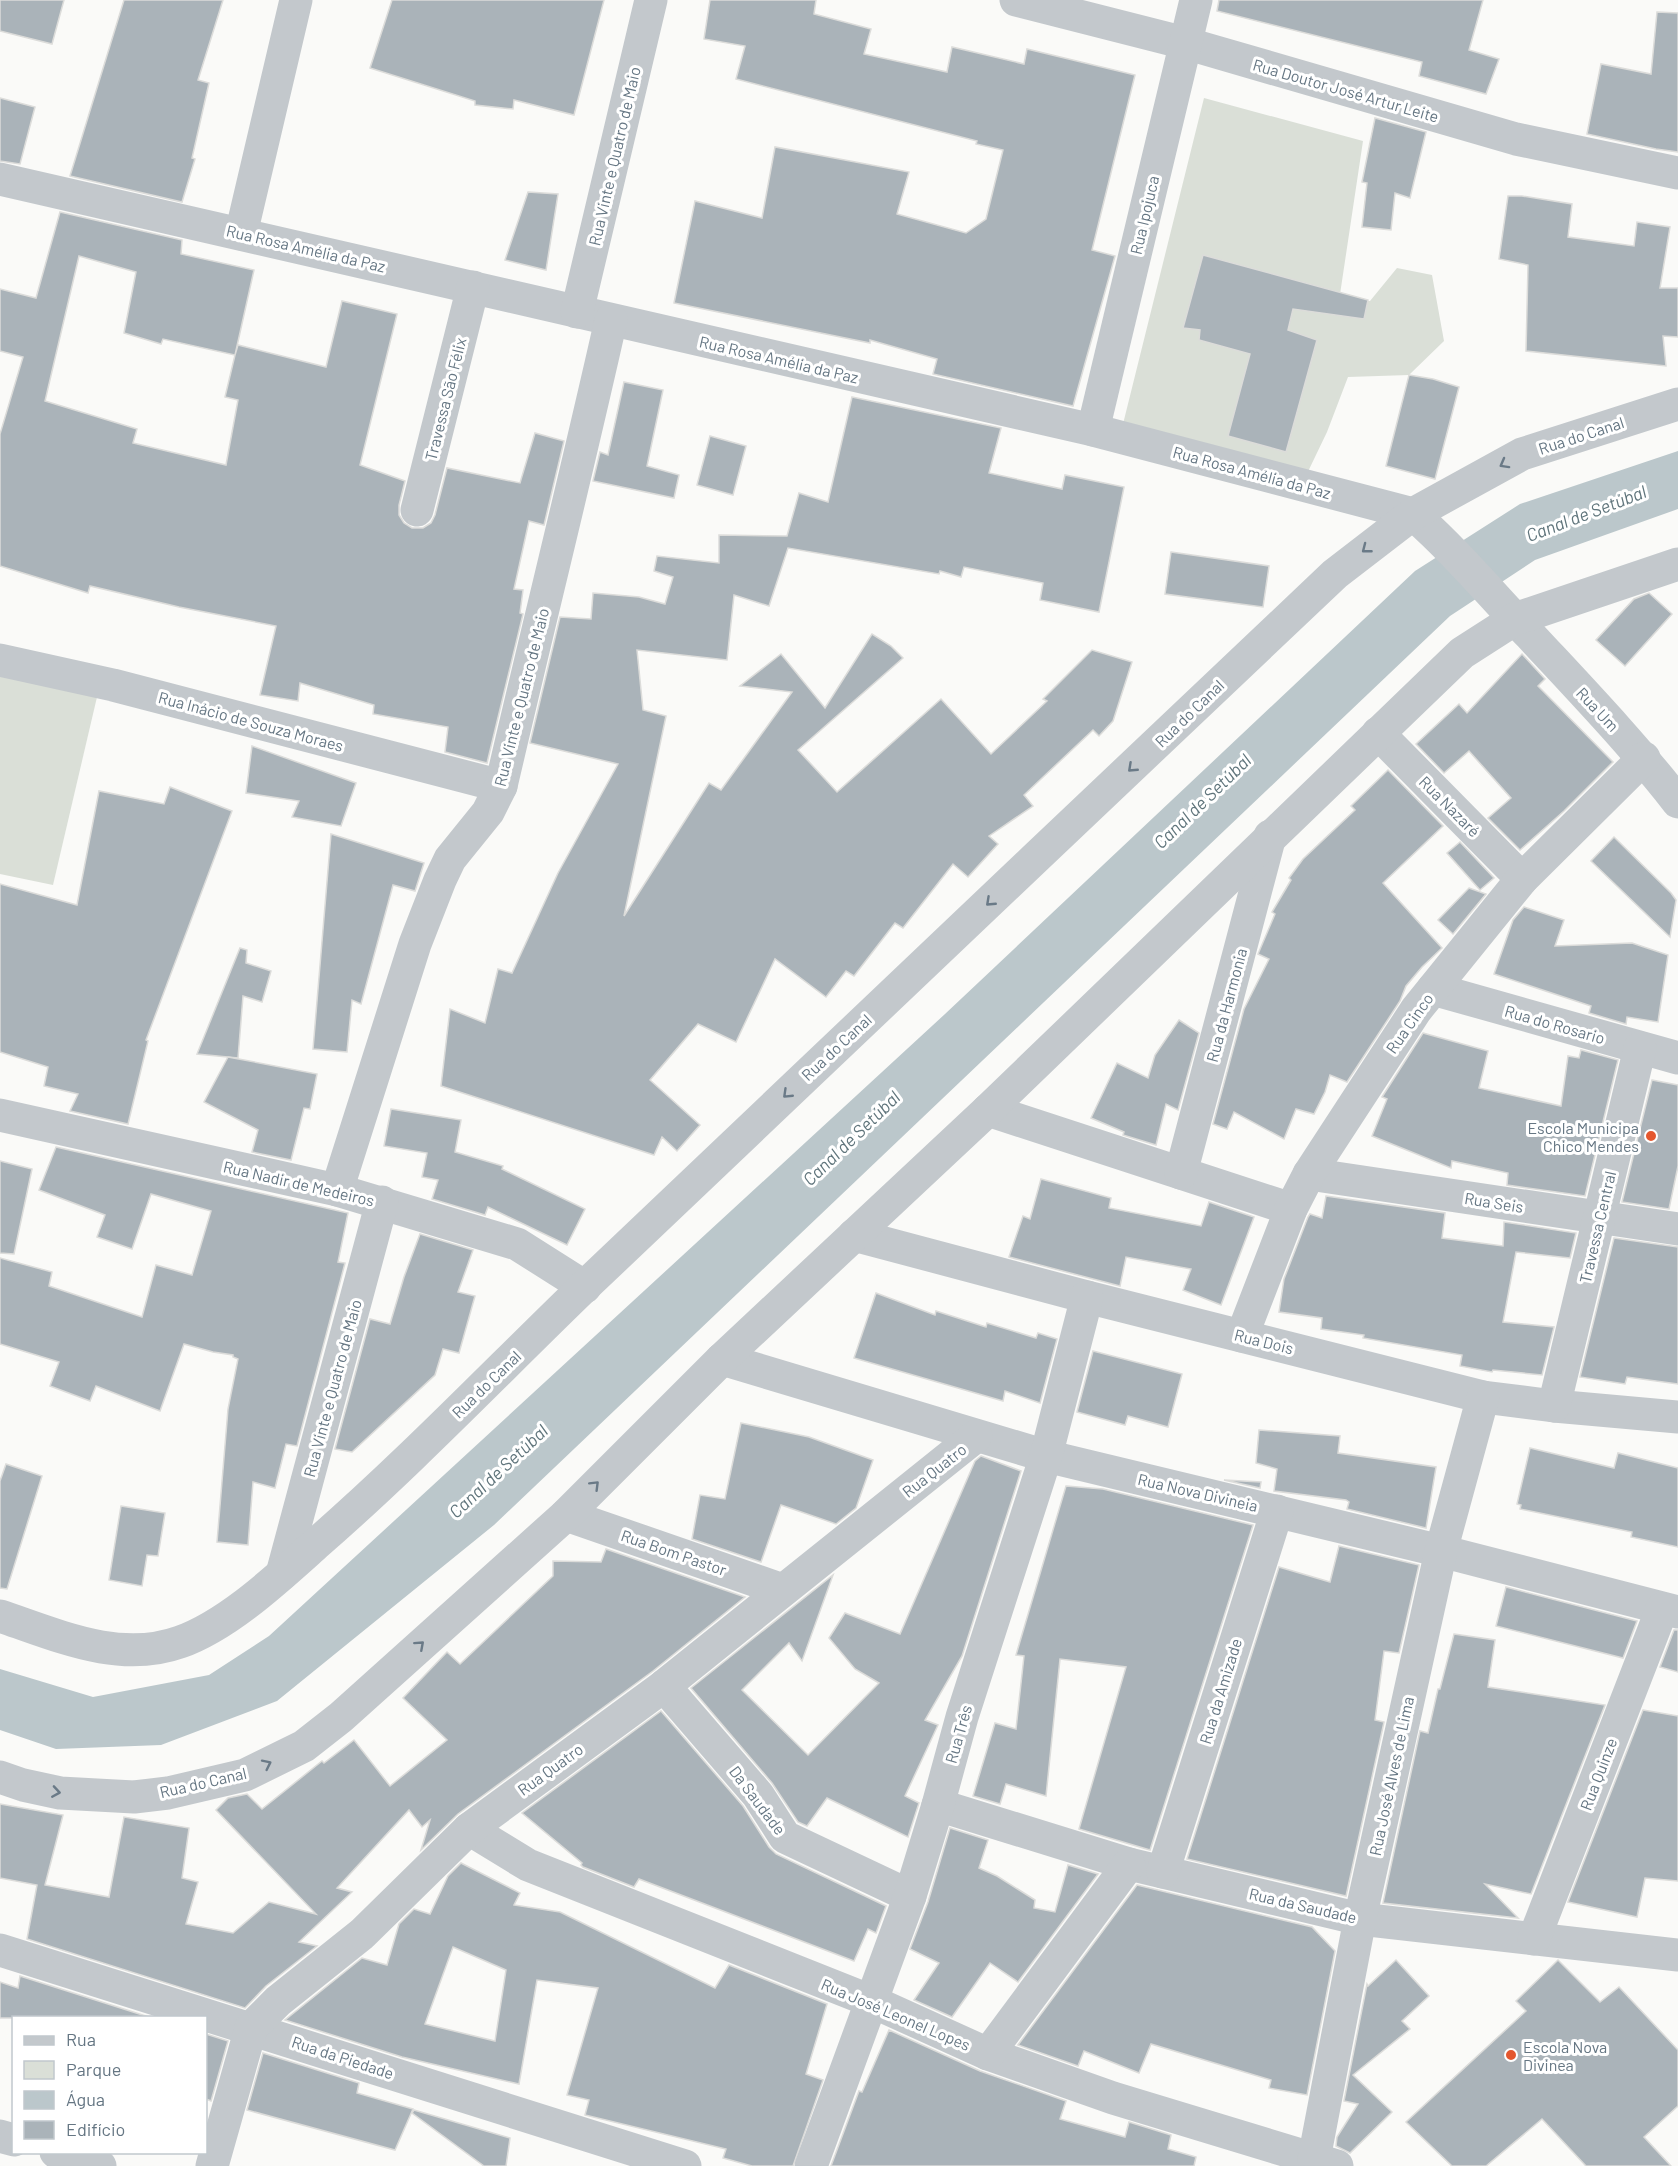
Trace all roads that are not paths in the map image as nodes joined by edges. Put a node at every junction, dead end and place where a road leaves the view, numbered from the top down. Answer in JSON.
{"nodes":[{"id":1,"x":296,"y":0,"type":"edge"},
{"id":2,"x":651,"y":0,"type":"edge"},
{"id":3,"x":1016,"y":0,"type":"edge"},
{"id":4,"x":1196,"y":0,"type":"edge"},
{"id":5,"x":1185,"y":43,"type":"junction"},
{"id":6,"x":1678,"y":173,"type":"edge"},
{"id":7,"x":0,"y":179,"type":"edge"},
{"id":8,"x":242,"y":234,"type":"junction"},
{"id":9,"x":473,"y":287,"type":"junction"},
{"id":10,"x":577,"y":312,"type":"junction"},
{"id":11,"x":610,"y":320,"type":"junction"},
{"id":12,"x":1678,"y":404,"type":"edge"},
{"id":13,"x":1093,"y":430,"type":"junction"},
{"id":14,"x":417,"y":510,"type":"dead end"},
{"id":15,"x":1424,"y":524,"type":"junction"},
{"id":16,"x":1678,"y":564,"type":"edge"},
{"id":17,"x":1515,"y":619,"type":"junction"},
{"id":18,"x":0,"y":660,"type":"edge"},
{"id":19,"x":1378,"y":733,"type":"junction"},
{"id":20,"x":1644,"y":758,"type":"junction"},
{"id":21,"x":501,"y":786,"type":"junction"},
{"id":22,"x":1678,"y":802,"type":"edge"},
{"id":23,"x":1270,"y":836,"type":"junction"},
{"id":24,"x":1522,"y":879,"type":"junction"},
{"id":25,"x":1433,"y":989,"type":"junction"},
{"id":26,"x":1640,"y":1048,"type":"junction"},
{"id":27,"x":1678,"y":1058,"type":"edge"},
{"id":28,"x":988,"y":1110,"type":"junction"},
{"id":29,"x":1,"y":1118,"type":"edge"},
{"id":30,"x":1181,"y":1173,"type":"junction"},
{"id":31,"x":1309,"y":1174,"type":"junction"},
{"id":32,"x":337,"y":1190,"type":"junction"},
{"id":33,"x":382,"y":1202,"type":"junction"},
{"id":34,"x":1291,"y":1209,"type":"junction"},
{"id":35,"x":1599,"y":1218,"type":"junction"},
{"id":36,"x":1678,"y":1229,"type":"edge"},
{"id":37,"x":854,"y":1235,"type":"junction"},
{"id":38,"x":585,"y":1287,"type":"junction"},
{"id":39,"x":1087,"y":1297,"type":"junction"},
{"id":40,"x":1242,"y":1335,"type":"junction"},
{"id":41,"x":722,"y":1359,"type":"junction"},
{"id":42,"x":1483,"y":1397,"type":"junction"},
{"id":43,"x":1554,"y":1406,"type":"junction"},
{"id":44,"x":1678,"y":1417,"type":"edge"},
{"id":45,"x":976,"y":1436,"type":"junction"},
{"id":46,"x":1046,"y":1456,"type":"junction"},
{"id":47,"x":1277,"y":1510,"type":"junction"},
{"id":48,"x":566,"y":1515,"type":"junction"},
{"id":49,"x":1441,"y":1551,"type":"junction"},
{"id":50,"x":282,"y":1574,"type":"junction"},
{"id":51,"x":783,"y":1590,"type":"junction"},
{"id":52,"x":1670,"y":1611,"type":"edge"},
{"id":53,"x":0,"y":1616,"type":"edge"},
{"id":54,"x":664,"y":1686,"type":"junction"},
{"id":55,"x":0,"y":1777,"type":"edge"},
{"id":56,"x":938,"y":1805,"type":"junction"},
{"id":57,"x":468,"y":1828,"type":"junction"},
{"id":58,"x":1129,"y":1864,"type":"junction"},
{"id":59,"x":1163,"y":1872,"type":"junction"},
{"id":60,"x":910,"y":1896,"type":"junction"},
{"id":61,"x":1360,"y":1919,"type":"junction"},
{"id":62,"x":1534,"y":1939,"type":"junction"},
{"id":63,"x":0,"y":1950,"type":"edge"},
{"id":64,"x":1678,"y":1955,"type":"edge"},
{"id":65,"x":871,"y":2001,"type":"junction"},
{"id":66,"x":251,"y":2028,"type":"junction"},
{"id":67,"x":988,"y":2054,"type":"junction"},
{"id":68,"x":62,"y":2154,"type":"edge"},
{"id":69,"x":1326,"y":2162,"type":"edge"},
{"id":70,"x":100,"y":2166,"type":"edge"},
{"id":71,"x":212,"y":2166,"type":"edge"},
{"id":72,"x":685,"y":2166,"type":"edge"},
{"id":73,"x":811,"y":2166,"type":"edge"}],
"edges":[{"from":1,"to":8,"type":"street"},
{"from":2,"to":10,"type":"street","name":"Rua Vinte e Quatro de Maio"},
{"from":3,"to":5,"type":"street","name":"Rua Doutor José Artur Leite"},
{"from":4,"to":5,"type":"street","name":"Rua Ipojuca"},
{"from":5,"to":6,"type":"street","name":"Rua Doutor José Artur Leite"},
{"from":5,"to":13,"type":"street","name":"Rua Ipojuca"},
{"from":7,"to":8,"type":"street","name":"Rua Rosa Amélia da Paz"},
{"from":8,"to":9,"type":"street","name":"Rua Rosa Amélia da Paz"},
{"from":9,"to":10,"type":"street","name":"Rua Rosa Amélia da Paz"},
{"from":9,"to":14,"type":"street","name":"Travessa São Félix"},
{"from":10,"to":11,"type":"street","name":"Rua Rosa Amélia da Paz"},
{"from":11,"to":13,"type":"street","name":"Rua Rosa Amélia da Paz"},
{"from":11,"to":21,"type":"street","name":"Rua Vinte e Quatro de Maio"},
{"from":12,"to":15,"type":"street","name":"Rua do Canal","one_way":true},
{"from":13,"to":15,"type":"street","name":"Rua Rosa Amélia da Paz"},
{"from":15,"to":17,"type":"street"},
{"from":15,"to":38,"type":"street","name":"Rua do Canal","one_way":true},
{"from":16,"to":17,"type":"street","name":"Rua do Canal"},
{"from":17,"to":19,"type":"street","name":"Rua do Canal"},
{"from":17,"to":20,"type":"street","name":"Rua Um"},
{"from":18,"to":21,"type":"street","name":"Rua Inácio de Souza Moraes"},
{"from":19,"to":23,"type":"street","name":"Rua do Canal"},
{"from":19,"to":24,"type":"street","name":"Rua Nazaré"},
{"from":20,"to":22,"type":"street","name":"Rua Um"},
{"from":20,"to":24,"type":"street","name":"Rua Cinco"},
{"from":21,"to":32,"type":"street","name":"Rua Vinte e Quatro de Maio"},
{"from":23,"to":28,"type":"street","name":"Rua do Canal"},
{"from":23,"to":30,"type":"street","name":"Rua da Harmonia"},
{"from":24,"to":25,"type":"street","name":"Rua Cinco"},
{"from":25,"to":26,"type":"street","name":"Rua do Rosario"},
{"from":25,"to":31,"type":"street","name":"Rua Cinco"},
{"from":26,"to":27,"type":"street","name":"Rua do Rosario"},
{"from":26,"to":35,"type":"street","name":"Travessa Central"},
{"from":28,"to":30,"type":"street"},
{"from":28,"to":37,"type":"street","name":"Rua do Canal"},
{"from":29,"to":32,"type":"street","name":"Rua Nadir de Medeiros"},
{"from":30,"to":34,"type":"street"},
{"from":31,"to":34,"type":"street","name":"Rua Cinco"},
{"from":31,"to":35,"type":"street","name":"Rua Seis"},
{"from":32,"to":33,"type":"street","name":"Rua Nadir de Medeiros"},
{"from":33,"to":38,"type":"street","name":"Rua Nadir de Medeiros"},
{"from":33,"to":50,"type":"street","name":"Rua Vinte e Quatro de Maio"},
{"from":34,"to":40,"type":"street","name":"Rua Cinco"},
{"from":35,"to":36,"type":"street","name":"Rua Seis"},
{"from":35,"to":43,"type":"street","name":"Travessa Central"},
{"from":37,"to":39,"type":"street","name":"Rua Dois"},
{"from":37,"to":41,"type":"street","name":"Rua do Canal"},
{"from":38,"to":50,"type":"street","name":"Rua do Canal"},
{"from":39,"to":40,"type":"street","name":"Rua Dois"},
{"from":39,"to":46,"type":"street","name":"Rua Três"},
{"from":40,"to":42,"type":"street","name":"Rua Dois"},
{"from":41,"to":45,"type":"street","name":"Rua Nova Divineia"},
{"from":48,"to":41,"type":"street","name":"Rua do Canal","one_way":true},
{"from":42,"to":43,"type":"street","name":"Rua Dois"},
{"from":42,"to":49,"type":"street","name":"Rua José Alves de Lima"},
{"from":43,"to":44,"type":"street","name":"Rua Dois"},
{"from":45,"to":46,"type":"street","name":"Rua Nova Divineia"},
{"from":45,"to":51,"type":"street","name":"Rua Quatro"},
{"from":46,"to":47,"type":"street","name":"Rua Nova Divineia"},
{"from":46,"to":56,"type":"street","name":"Rua Três"},
{"from":47,"to":49,"type":"street","name":"Rua Nova Divineia"},
{"from":47,"to":59,"type":"street","name":"Rua da Amizade"},
{"from":48,"to":51,"type":"street","name":"Rua Bom Pastor"},
{"from":55,"to":48,"type":"street","name":"Rua do Canal","one_way":true},
{"from":49,"to":52,"type":"street","name":"Rua Nova Divineia"},
{"from":49,"to":61,"type":"street","name":"Rua José Alves de Lima"},
{"from":50,"to":53,"type":"street","name":"Rua do Canal"},
{"from":51,"to":54,"type":"street","name":"Rua Quatro"},
{"from":52,"to":62,"type":"street","name":"Rua Quinze"},
{"from":54,"to":57,"type":"street","name":"Rua Quatro"},
{"from":54,"to":60,"type":"street","name":"Da Saudade"},
{"from":56,"to":58,"type":"street","name":"Rua da Saudade"},
{"from":56,"to":60,"type":"street","name":"Rua Três"},
{"from":57,"to":65,"type":"street","name":"Rua José Leonel Lopes"},
{"from":57,"to":66,"type":"street","name":"Rua Quatro"},
{"from":58,"to":59,"type":"street","name":"Rua da Saudade"},
{"from":58,"to":67,"type":"street"},
{"from":59,"to":61,"type":"street","name":"Rua da Saudade"},
{"from":60,"to":65,"type":"street","name":"Rua Três"},
{"from":61,"to":62,"type":"street","name":"Rua da Saudade"},
{"from":61,"to":69,"type":"street","name":"Rua José Alves de Lima"},
{"from":62,"to":64,"type":"street","name":"Rua da Saudade"},
{"from":63,"to":66,"type":"street","name":"Rua da Piedade"},
{"from":65,"to":67,"type":"street","name":"Rua José Leonel Lopes"},
{"from":65,"to":73,"type":"street","name":"Rua Três"},
{"from":66,"to":71,"type":"street","name":"Rua Quatro"},
{"from":66,"to":72,"type":"street","name":"Rua da Piedade"},
{"from":67,"to":69,"type":"street","name":"Rua José Leonel Lopes"},
{"from":68,"to":70,"type":"street"}]}
